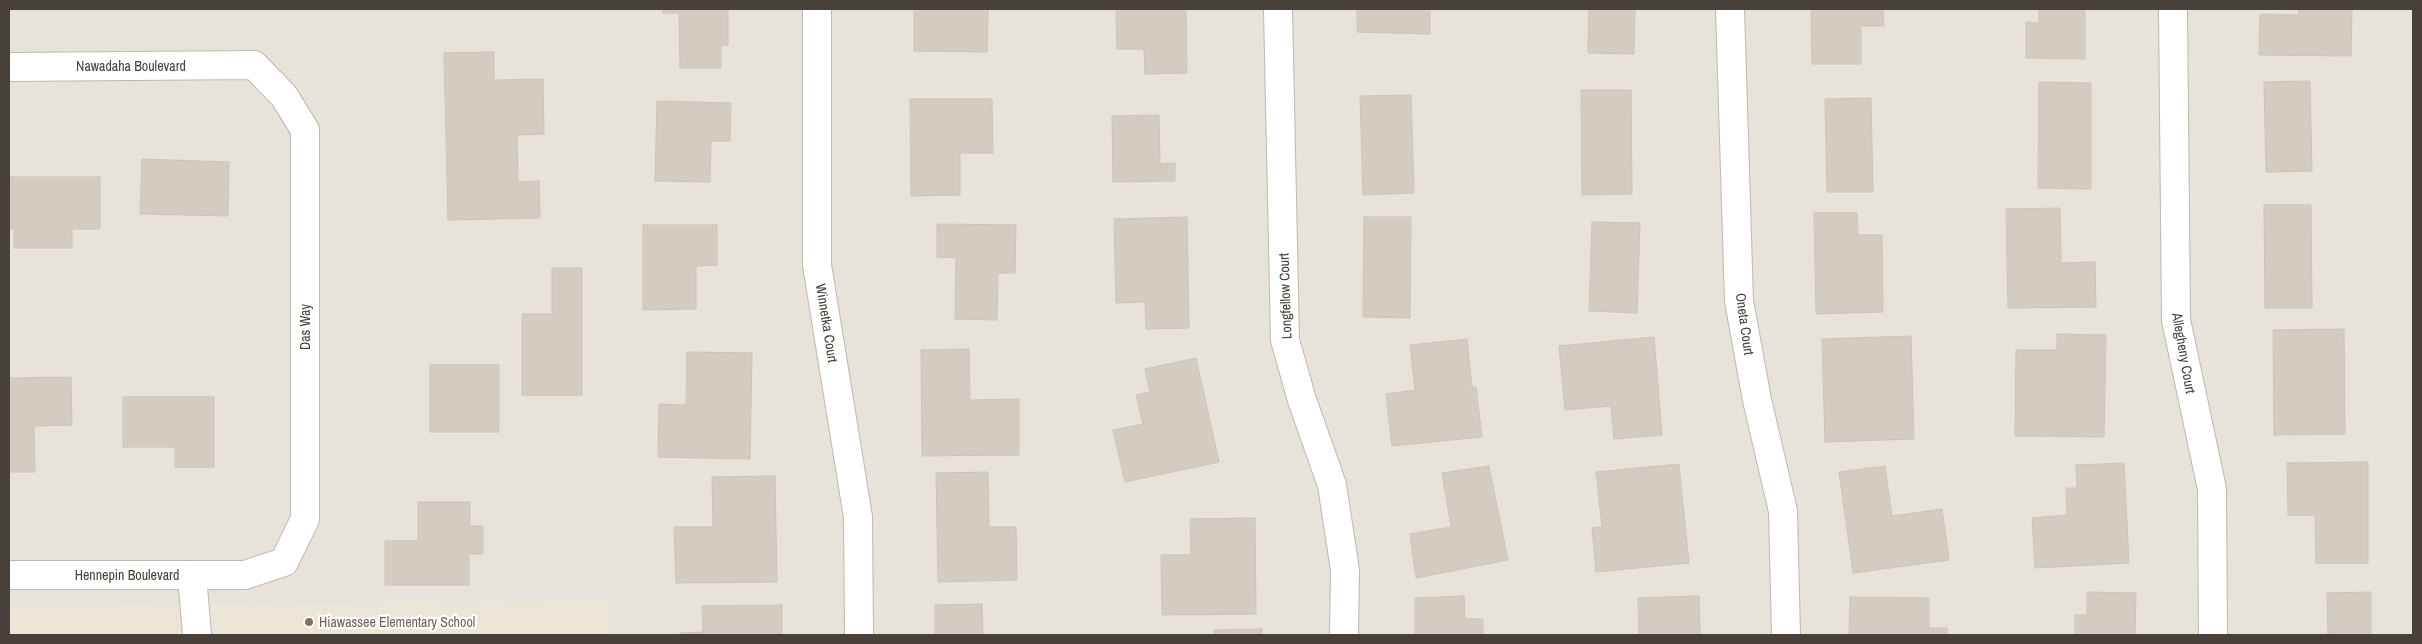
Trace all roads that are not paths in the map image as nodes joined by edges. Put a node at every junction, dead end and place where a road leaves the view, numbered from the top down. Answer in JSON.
{"nodes":[{"id":1,"x":816,"y":9,"type":"edge"},
{"id":2,"x":1278,"y":9,"type":"edge"},
{"id":3,"x":1730,"y":9,"type":"edge"},
{"id":4,"x":2173,"y":9,"type":"edge"},
{"id":5,"x":254,"y":65,"type":"joint"},
{"id":6,"x":9,"y":67,"type":"edge"},
{"id":7,"x":9,"y":575,"type":"edge"},
{"id":8,"x":192,"y":575,"type":"junction"},
{"id":9,"x":245,"y":575,"type":"joint"},
{"id":10,"x":197,"y":635,"type":"edge"},
{"id":11,"x":859,"y":635,"type":"edge"},
{"id":12,"x":1344,"y":635,"type":"edge"},
{"id":13,"x":1786,"y":635,"type":"edge"},
{"id":14,"x":2213,"y":635,"type":"edge"}],
"edges":[{"from":1,"to":11,"type":"street","name":"Winnetka Court"},
{"from":2,"to":12,"type":"street","name":"Longfellow Court"},
{"from":3,"to":13,"type":"street","name":"Oneta Court"},
{"from":4,"to":14,"type":"street","name":"Allegheny Court"},
{"from":5,"to":6,"type":"street","name":"Nawadaha Boulevard"},
{"from":5,"to":9,"type":"street","name":"Das Way"},
{"from":7,"to":8,"type":"street","name":"Hennepin Boulevard"},
{"from":8,"to":9,"type":"street","name":"Hennepin Boulevard"},
{"from":8,"to":10,"type":"street"}]}
